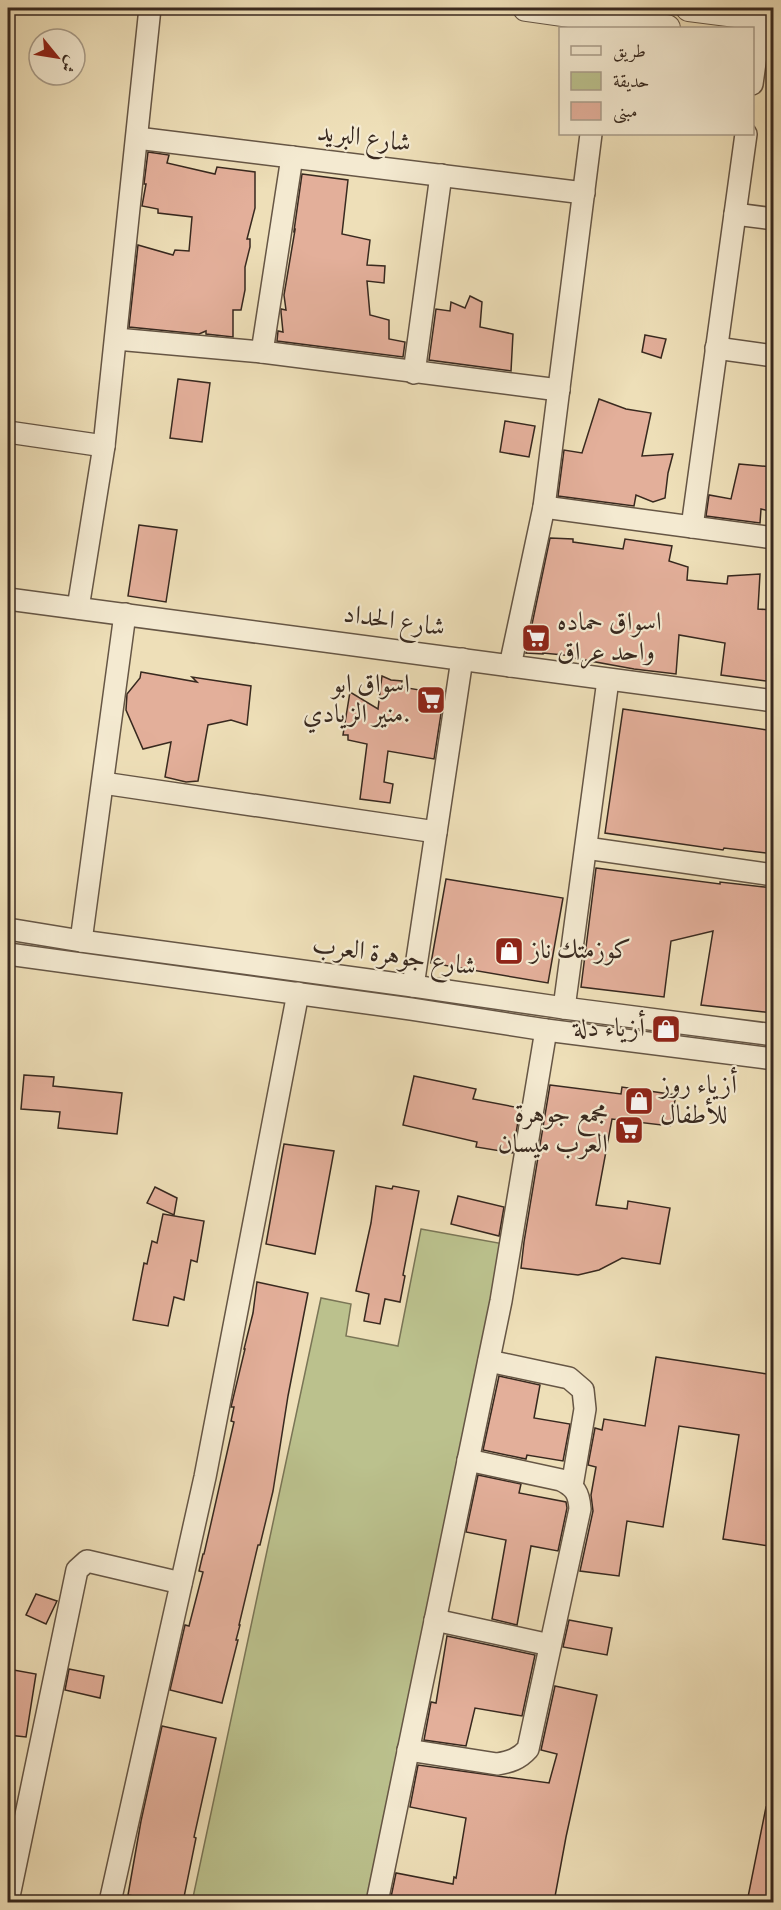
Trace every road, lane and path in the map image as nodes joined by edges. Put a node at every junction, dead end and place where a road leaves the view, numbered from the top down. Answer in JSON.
{"nodes":[{"id":1,"x":150,"y":8,"type":"edge"},
{"id":2,"x":526,"y":8,"type":"edge"},
{"id":3,"x":690,"y":8,"type":"edge"},
{"id":4,"x":774,"y":19,"type":"edge"},
{"id":5,"x":605,"y":24,"type":"edge"},
{"id":6,"x":652,"y":27,"type":"edge"},
{"id":7,"x":762,"y":41,"type":"edge"},
{"id":8,"x":754,"y":79,"type":"edge"},
{"id":9,"x":591,"y":135,"type":"edge"},
{"id":10,"x":746,"y":135,"type":"edge"},
{"id":11,"x":137,"y":138,"type":"junction"},
{"id":12,"x":292,"y":157,"type":"junction"},
{"id":13,"x":441,"y":175,"type":"junction"},
{"id":14,"x":584,"y":193,"type":"junction"},
{"id":15,"x":735,"y":214,"type":"junction"},
{"id":16,"x":774,"y":219,"type":"edge"},
{"id":17,"x":116,"y":339,"type":"junction"},
{"id":18,"x":716,"y":348,"type":"junction"},
{"id":19,"x":262,"y":352,"type":"junction"},
{"id":20,"x":774,"y":356,"type":"edge"},
{"id":21,"x":414,"y":373,"type":"junction"},
{"id":22,"x":559,"y":390,"type":"junction"},
{"id":23,"x":8,"y":432,"type":"edge"},
{"id":24,"x":104,"y":446,"type":"junction"},
{"id":25,"x":544,"y":507,"type":"junction"},
{"id":26,"x":692,"y":527,"type":"junction"},
{"id":27,"x":774,"y":538,"type":"edge"},
{"id":28,"x":8,"y":599,"type":"edge"},
{"id":29,"x":78,"y":608,"type":"junction"},
{"id":30,"x":125,"y":614,"type":"junction"},
{"id":31,"x":462,"y":658,"type":"junction"},
{"id":32,"x":510,"y":666,"type":"junction"},
{"id":33,"x":608,"y":680,"type":"junction"},
{"id":34,"x":774,"y":701,"type":"edge"},
{"id":35,"x":103,"y":783,"type":"junction"},
{"id":36,"x":436,"y":832,"type":"junction"},
{"id":37,"x":586,"y":848,"type":"junction"},
{"id":38,"x":774,"y":874,"type":"edge"},
{"id":39,"x":8,"y":929,"type":"edge"},
{"id":40,"x":81,"y":941,"type":"junction"},
{"id":41,"x":8,"y":954,"type":"edge"},
{"id":42,"x":413,"y":986,"type":"junction"},
{"id":43,"x":298,"y":993,"type":"junction"},
{"id":44,"x":564,"y":1008,"type":"junction"},
{"id":45,"x":546,"y":1030,"type":"junction"},
{"id":46,"x":774,"y":1035,"type":"edge"},
{"id":47,"x":774,"y":1059,"type":"edge"},
{"id":48,"x":489,"y":1360,"type":"junction"},
{"id":49,"x":468,"y":1460,"type":"junction"},
{"id":50,"x":572,"y":1486,"type":"junction"},
{"id":51,"x":181,"y":1583,"type":"junction"},
{"id":52,"x":435,"y":1620,"type":"junction"},
{"id":53,"x":550,"y":1646,"type":"junction"},
{"id":54,"x":408,"y":1750,"type":"junction"},
{"id":55,"x":8,"y":1901,"type":"edge"},
{"id":56,"x":110,"y":1902,"type":"edge"},
{"id":57,"x":376,"y":1902,"type":"edge"}],
"edges":[{"from":1,"to":11,"type":"street"},
{"from":2,"to":5,"type":"street"},
{"from":3,"to":4,"type":"street"},
{"from":5,"to":6,"type":"street"},
{"from":7,"to":8,"type":"street"},
{"from":9,"to":14,"type":"street"},
{"from":10,"to":15,"type":"street"},
{"from":11,"to":12,"type":"street","name":"شارع البريد"},
{"from":11,"to":17,"type":"street"},
{"from":12,"to":13,"type":"street","name":"شارع البريد"},
{"from":12,"to":19,"type":"street"},
{"from":13,"to":14,"type":"street","name":"شارع البريد"},
{"from":13,"to":21,"type":"street"},
{"from":14,"to":22,"type":"street"},
{"from":15,"to":16,"type":"street"},
{"from":15,"to":18,"type":"street"},
{"from":17,"to":19,"type":"street"},
{"from":17,"to":24,"type":"street"},
{"from":18,"to":20,"type":"street"},
{"from":18,"to":26,"type":"street"},
{"from":19,"to":21,"type":"street"},
{"from":21,"to":22,"type":"street"},
{"from":22,"to":25,"type":"street"},
{"from":23,"to":24,"type":"street"},
{"from":24,"to":29,"type":"street"},
{"from":25,"to":26,"type":"street"},
{"from":25,"to":32,"type":"street"},
{"from":26,"to":27,"type":"street"},
{"from":28,"to":29,"type":"street","name":"شارع الحداد"},
{"from":29,"to":30,"type":"street","name":"شارع الحداد"},
{"from":30,"to":31,"type":"street","name":"شارع الحداد"},
{"from":30,"to":35,"type":"street"},
{"from":31,"to":32,"type":"street","name":"شارع الحداد"},
{"from":31,"to":36,"type":"street"},
{"from":32,"to":33,"type":"street","name":"شارع الحداد"},
{"from":33,"to":34,"type":"street","name":"شارع الحداد"},
{"from":33,"to":37,"type":"street"},
{"from":35,"to":36,"type":"street"},
{"from":35,"to":40,"type":"street"},
{"from":36,"to":42,"type":"street"},
{"from":37,"to":38,"type":"street"},
{"from":37,"to":44,"type":"street"},
{"from":39,"to":40,"type":"street","name":"شارع جوهرة العرب"},
{"from":40,"to":42,"type":"street","name":"شارع جوهرة العرب"},
{"from":41,"to":43,"type":"street","name":"شارع جوهرة العرب"},
{"from":42,"to":44,"type":"street","name":"شارع جوهرة العرب"},
{"from":43,"to":45,"type":"street","name":"شارع جوهرة العرب"},
{"from":43,"to":51,"type":"street"},
{"from":44,"to":46,"type":"street","name":"شارع جوهرة العرب"},
{"from":45,"to":47,"type":"street","name":"شارع جوهرة العرب"},
{"from":45,"to":48,"type":"street"},
{"from":48,"to":49,"type":"street"},
{"from":48,"to":50,"type":"street"},
{"from":49,"to":50,"type":"street"},
{"from":49,"to":52,"type":"street"},
{"from":50,"to":53,"type":"street"},
{"from":51,"to":55,"type":"street"},
{"from":51,"to":56,"type":"street"},
{"from":52,"to":53,"type":"street"},
{"from":52,"to":54,"type":"street"},
{"from":53,"to":54,"type":"street"},
{"from":54,"to":57,"type":"street"}]}
